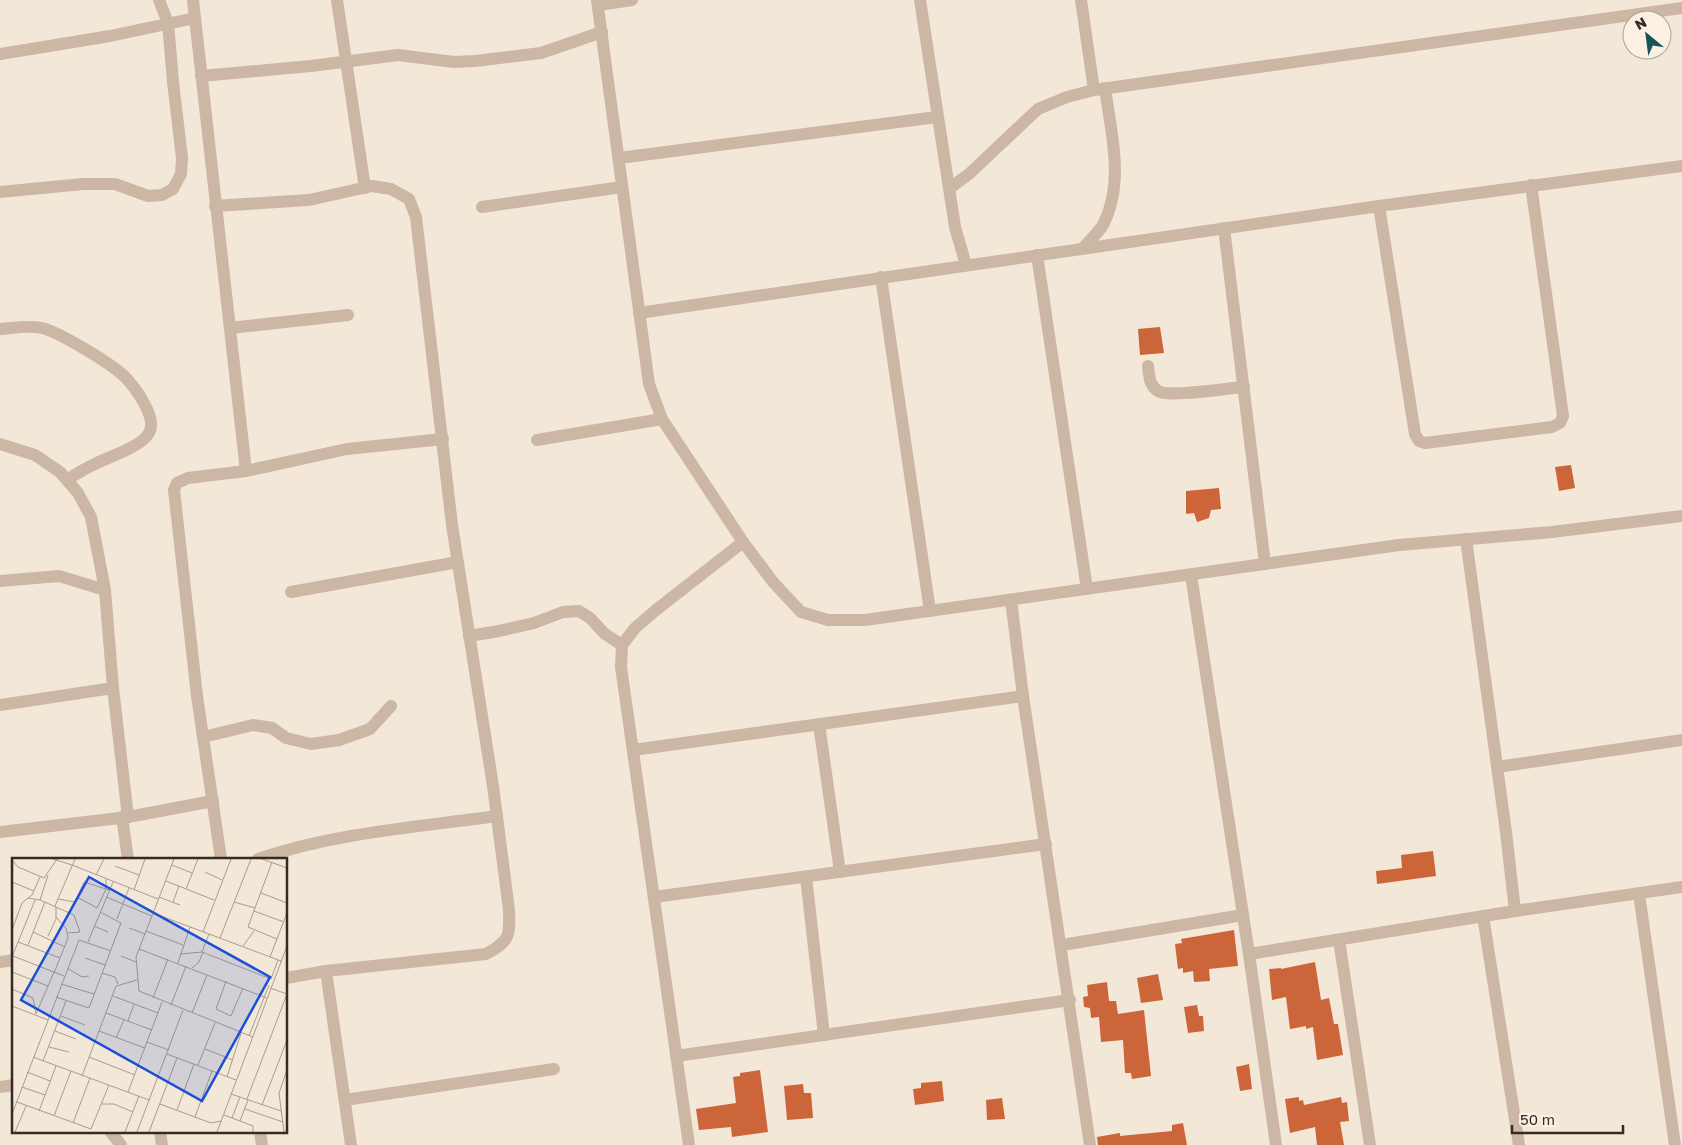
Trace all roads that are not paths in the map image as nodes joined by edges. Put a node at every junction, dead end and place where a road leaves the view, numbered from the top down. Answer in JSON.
{"nodes":[{"id":1,"x":158,"y":0,"type":"edge"},
{"id":2,"x":193,"y":0,"type":"edge"},
{"id":3,"x":338,"y":0,"type":"edge"},
{"id":4,"x":632,"y":0,"type":"edge"},
{"id":5,"x":920,"y":0,"type":"edge"},
{"id":6,"x":1081,"y":0,"type":"edge"},
{"id":7,"x":597,"y":2,"type":"edge"},
{"id":8,"x":1682,"y":8,"type":"edge"},
{"id":9,"x":195,"y":18,"type":"junction"},
{"id":10,"x":168,"y":23,"type":"junction"},
{"id":11,"x":602,"y":32,"type":"junction"},
{"id":12,"x":0,"y":54,"type":"edge"},
{"id":13,"x":345,"y":61,"type":"junction"},
{"id":14,"x":201,"y":76,"type":"junction"},
{"id":15,"x":1099,"y":89,"type":"junction"},
{"id":16,"x":937,"y":117,"type":"junction"},
{"id":17,"x":619,"y":158,"type":"junction"},
{"id":18,"x":1682,"y":166,"type":"edge"},
{"id":19,"x":1531,"y":186,"type":"junction"},
{"id":20,"x":622,"y":187,"type":"junction"},
{"id":21,"x":365,"y":188,"type":"junction"},
{"id":22,"x":950,"y":188,"type":"junction"},
{"id":23,"x":0,"y":192,"type":"edge"},
{"id":24,"x":215,"y":206,"type":"junction"},
{"id":25,"x":1379,"y":206,"type":"junction"},
{"id":26,"x":482,"y":207,"type":"dead end"},
{"id":27,"x":1224,"y":228,"type":"junction"},
{"id":28,"x":1083,"y":248,"type":"junction"},
{"id":29,"x":1037,"y":254,"type":"junction"},
{"id":30,"x":966,"y":265,"type":"junction"},
{"id":31,"x":881,"y":277,"type":"junction"},
{"id":32,"x":639,"y":312,"type":"junction"},
{"id":33,"x":348,"y":315,"type":"dead end"},
{"id":34,"x":230,"y":328,"type":"junction"},
{"id":35,"x":0,"y":329,"type":"edge"},
{"id":36,"x":1148,"y":366,"type":"dead end"},
{"id":37,"x":1244,"y":387,"type":"junction"},
{"id":38,"x":662,"y":419,"type":"junction"},
{"id":39,"x":443,"y":439,"type":"junction"},
{"id":40,"x":538,"y":440,"type":"dead end"},
{"id":41,"x":0,"y":444,"type":"edge"},
{"id":42,"x":246,"y":470,"type":"junction"},
{"id":43,"x":66,"y":480,"type":"junction"},
{"id":44,"x":1682,"y":516,"type":"edge"},
{"id":45,"x":1466,"y":539,"type":"junction"},
{"id":46,"x":743,"y":542,"type":"junction"},
{"id":47,"x":458,"y":562,"type":"junction"},
{"id":48,"x":1266,"y":564,"type":"junction"},
{"id":49,"x":1192,"y":575,"type":"junction"},
{"id":50,"x":0,"y":581,"type":"edge"},
{"id":51,"x":1087,"y":589,"type":"junction"},
{"id":52,"x":105,"y":590,"type":"junction"},
{"id":53,"x":291,"y":592,"type":"dead end"},
{"id":54,"x":1011,"y":600,"type":"junction"},
{"id":55,"x":930,"y":611,"type":"junction"},
{"id":56,"x":469,"y":636,"type":"junction"},
{"id":57,"x":622,"y":645,"type":"junction"},
{"id":58,"x":113,"y":688,"type":"junction"},
{"id":59,"x":1023,"y":696,"type":"junction"},
{"id":60,"x":0,"y":705,"type":"edge"},
{"id":61,"x":391,"y":706,"type":"dead end"},
{"id":62,"x":819,"y":724,"type":"junction"},
{"id":63,"x":203,"y":737,"type":"junction"},
{"id":64,"x":1682,"y":740,"type":"edge"},
{"id":65,"x":633,"y":750,"type":"junction"},
{"id":66,"x":1497,"y":767,"type":"junction"},
{"id":67,"x":213,"y":801,"type":"junction"},
{"id":68,"x":497,"y":816,"type":"junction"},
{"id":69,"x":125,"y":817,"type":"junction"},
{"id":70,"x":0,"y":832,"type":"edge"},
{"id":71,"x":1046,"y":844,"type":"junction"},
{"id":72,"x":128,"y":858,"type":"edge"},
{"id":73,"x":221,"y":858,"type":"edge"},
{"id":74,"x":261,"y":858,"type":"edge"},
{"id":75,"x":840,"y":872,"type":"junction"},
{"id":76,"x":806,"y":877,"type":"junction"},
{"id":77,"x":1682,"y":887,"type":"edge"},
{"id":78,"x":1639,"y":894,"type":"junction"},
{"id":79,"x":654,"y":897,"type":"junction"},
{"id":80,"x":1515,"y":911,"type":"junction"},
{"id":81,"x":1243,"y":916,"type":"junction"},
{"id":82,"x":1484,"y":916,"type":"junction"},
{"id":83,"x":1340,"y":940,"type":"junction"},
{"id":84,"x":1062,"y":945,"type":"junction"},
{"id":85,"x":1249,"y":954,"type":"junction"},
{"id":86,"x":326,"y":971,"type":"junction"},
{"id":87,"x":288,"y":978,"type":"edge"},
{"id":88,"x":1070,"y":1000,"type":"junction"},
{"id":89,"x":824,"y":1035,"type":"junction"},
{"id":90,"x":676,"y":1056,"type":"junction"},
{"id":91,"x":554,"y":1069,"type":"dead end"},
{"id":92,"x":345,"y":1100,"type":"junction"},
{"id":93,"x":111,"y":1132,"type":"edge"},
{"id":94,"x":160,"y":1132,"type":"edge"},
{"id":95,"x":260,"y":1132,"type":"edge"},
{"id":96,"x":121,"y":1145,"type":"edge"},
{"id":97,"x":162,"y":1145,"type":"edge"},
{"id":98,"x":262,"y":1145,"type":"edge"},
{"id":99,"x":351,"y":1145,"type":"edge"},
{"id":100,"x":689,"y":1145,"type":"edge"},
{"id":101,"x":1090,"y":1145,"type":"edge"},
{"id":102,"x":1276,"y":1145,"type":"edge"},
{"id":103,"x":1370,"y":1145,"type":"edge"},
{"id":104,"x":1519,"y":1145,"type":"edge"},
{"id":105,"x":1675,"y":1145,"type":"edge"}],
"edges":[{"from":1,"to":10,"type":"street"},
{"from":2,"to":9,"type":"street"},
{"from":3,"to":13,"type":"street"},
{"from":4,"to":7,"type":"street"},
{"from":5,"to":16,"type":"street"},
{"from":6,"to":15,"type":"street"},
{"from":7,"to":11,"type":"street"},
{"from":8,"to":15,"type":"street"},
{"from":9,"to":10,"type":"street"},
{"from":9,"to":14,"type":"street"},
{"from":10,"to":12,"type":"street"},
{"from":10,"to":23,"type":"street"},
{"from":11,"to":13,"type":"street"},
{"from":11,"to":17,"type":"street"},
{"from":13,"to":14,"type":"street"},
{"from":13,"to":21,"type":"street"},
{"from":14,"to":24,"type":"street"},
{"from":15,"to":22,"type":"street"},
{"from":15,"to":28,"type":"street"},
{"from":16,"to":17,"type":"street"},
{"from":16,"to":22,"type":"street"},
{"from":17,"to":20,"type":"street"},
{"from":18,"to":19,"type":"street"},
{"from":19,"to":25,"type":"street"},
{"from":19,"to":25,"type":"street"},
{"from":20,"to":26,"type":"street"},
{"from":20,"to":32,"type":"street"},
{"from":21,"to":24,"type":"street"},
{"from":21,"to":39,"type":"street"},
{"from":22,"to":30,"type":"street"},
{"from":24,"to":34,"type":"street"},
{"from":25,"to":27,"type":"street"},
{"from":27,"to":28,"type":"street"},
{"from":27,"to":37,"type":"street"},
{"from":28,"to":29,"type":"street"},
{"from":29,"to":30,"type":"street"},
{"from":29,"to":51,"type":"street"},
{"from":30,"to":31,"type":"street"},
{"from":31,"to":32,"type":"street"},
{"from":31,"to":55,"type":"street"},
{"from":32,"to":38,"type":"street"},
{"from":33,"to":34,"type":"street"},
{"from":34,"to":42,"type":"street"},
{"from":35,"to":43,"type":"street"},
{"from":36,"to":37,"type":"street"},
{"from":37,"to":48,"type":"street"},
{"from":38,"to":40,"type":"street"},
{"from":38,"to":46,"type":"street"},
{"from":39,"to":42,"type":"street"},
{"from":39,"to":47,"type":"street"},
{"from":41,"to":43,"type":"street"},
{"from":42,"to":63,"type":"street"},
{"from":43,"to":52,"type":"street"},
{"from":44,"to":45,"type":"street"},
{"from":45,"to":48,"type":"street"},
{"from":45,"to":66,"type":"street"},
{"from":46,"to":55,"type":"street"},
{"from":46,"to":57,"type":"street"},
{"from":47,"to":53,"type":"street"},
{"from":47,"to":56,"type":"street"},
{"from":48,"to":49,"type":"street"},
{"from":49,"to":51,"type":"street"},
{"from":49,"to":81,"type":"street"},
{"from":50,"to":52,"type":"street"},
{"from":51,"to":54,"type":"street"},
{"from":52,"to":58,"type":"street"},
{"from":54,"to":55,"type":"street"},
{"from":54,"to":59,"type":"street"},
{"from":56,"to":57,"type":"street"},
{"from":56,"to":68,"type":"street"},
{"from":57,"to":65,"type":"street"},
{"from":58,"to":60,"type":"street"},
{"from":58,"to":69,"type":"street"},
{"from":59,"to":62,"type":"street"},
{"from":59,"to":71,"type":"street"},
{"from":61,"to":63,"type":"street"},
{"from":62,"to":65,"type":"street"},
{"from":62,"to":75,"type":"street"},
{"from":63,"to":67,"type":"street"},
{"from":64,"to":66,"type":"street"},
{"from":65,"to":79,"type":"street"},
{"from":66,"to":80,"type":"street"},
{"from":67,"to":69,"type":"street"},
{"from":67,"to":73,"type":"street"},
{"from":68,"to":74,"type":"street"},
{"from":68,"to":86,"type":"street"},
{"from":69,"to":70,"type":"street"},
{"from":69,"to":72,"type":"street"},
{"from":71,"to":75,"type":"street"},
{"from":71,"to":84,"type":"street"},
{"from":75,"to":76,"type":"street"},
{"from":76,"to":79,"type":"street"},
{"from":76,"to":89,"type":"street"},
{"from":77,"to":78,"type":"street"},
{"from":78,"to":80,"type":"street"},
{"from":78,"to":105,"type":"street"},
{"from":79,"to":90,"type":"street"},
{"from":80,"to":82,"type":"street"},
{"from":81,"to":84,"type":"street"},
{"from":81,"to":85,"type":"street"},
{"from":82,"to":83,"type":"street"},
{"from":82,"to":104,"type":"street"},
{"from":83,"to":85,"type":"street"},
{"from":83,"to":103,"type":"street"},
{"from":84,"to":88,"type":"street"},
{"from":85,"to":102,"type":"street"},
{"from":86,"to":87,"type":"street"},
{"from":86,"to":92,"type":"street"},
{"from":88,"to":89,"type":"street"},
{"from":88,"to":101,"type":"street"},
{"from":89,"to":90,"type":"street"},
{"from":90,"to":100,"type":"street"},
{"from":91,"to":92,"type":"street"},
{"from":92,"to":99,"type":"street"},
{"from":93,"to":96,"type":"street"},
{"from":94,"to":97,"type":"street"},
{"from":95,"to":98,"type":"street"}]}
